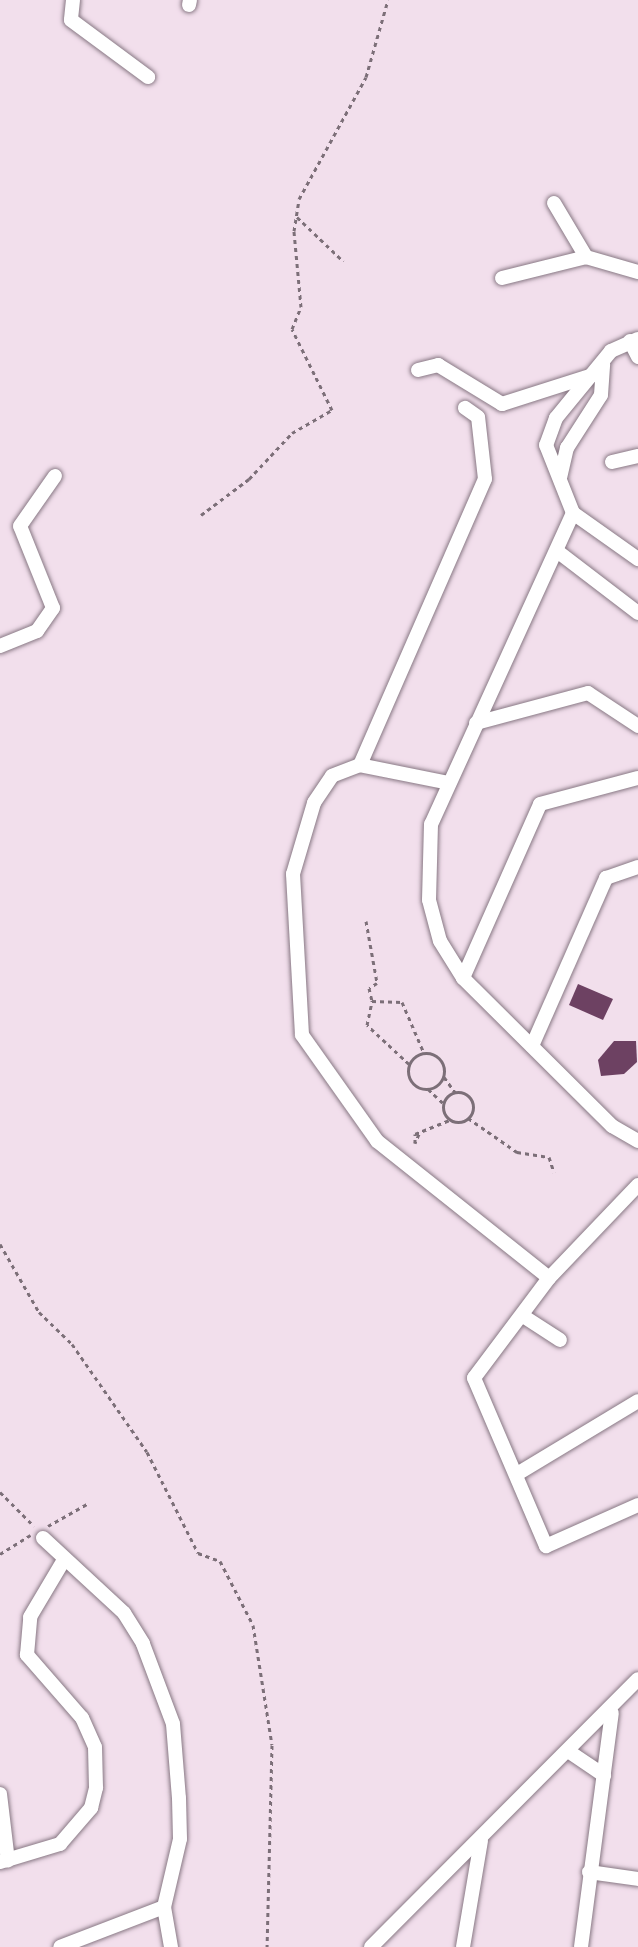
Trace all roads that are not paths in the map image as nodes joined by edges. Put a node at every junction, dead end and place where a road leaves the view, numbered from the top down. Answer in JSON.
{"nodes":[{"id":1,"x":73,"y":0,"type":"edge"},
{"id":2,"x":148,"y":77,"type":"dead end"},
{"id":3,"x":554,"y":203,"type":"dead end"},
{"id":4,"x":586,"y":257,"type":"junction"},
{"id":5,"x":638,"y":272,"type":"edge"},
{"id":6,"x":502,"y":278,"type":"dead end"},
{"id":7,"x":634,"y":340,"type":"edge"},
{"id":8,"x":638,"y":357,"type":"edge"},
{"id":9,"x":418,"y":370,"type":"dead end"},
{"id":10,"x":600,"y":372,"type":"junction"},
{"id":11,"x":568,"y":404,"type":"junction"},
{"id":12,"x":465,"y":408,"type":"dead end"},
{"id":13,"x":590,"y":421,"type":"junction"},
{"id":14,"x":638,"y":456,"type":"edge"},
{"id":15,"x":612,"y":462,"type":"dead end"},
{"id":16,"x":55,"y":476,"type":"dead end"},
{"id":17,"x":560,"y":478,"type":"junction"},
{"id":18,"x":573,"y":513,"type":"junction"},
{"id":19,"x":557,"y":551,"type":"junction"},
{"id":20,"x":638,"y":559,"type":"edge"},
{"id":21,"x":638,"y":613,"type":"edge"},
{"id":22,"x":0,"y":646,"type":"edge"},
{"id":23,"x":476,"y":723,"type":"junction"},
{"id":24,"x":638,"y":726,"type":"edge"},
{"id":25,"x":360,"y":765,"type":"junction"},
{"id":26,"x":638,"y":778,"type":"edge"},
{"id":27,"x":449,"y":783,"type":"junction"},
{"id":28,"x":638,"y":868,"type":"edge"},
{"id":29,"x":463,"y":978,"type":"junction"},
{"id":30,"x":532,"y":1046,"type":"junction"},
{"id":31,"x":638,"y":1141,"type":"edge"},
{"id":32,"x":638,"y":1185,"type":"edge"},
{"id":33,"x":549,"y":1278,"type":"junction"},
{"id":34,"x":523,"y":1316,"type":"junction"},
{"id":35,"x":560,"y":1340,"type":"dead end"},
{"id":36,"x":638,"y":1401,"type":"edge"},
{"id":37,"x":517,"y":1474,"type":"junction"},
{"id":38,"x":638,"y":1505,"type":"edge"},
{"id":39,"x":43,"y":1538,"type":"road end"},
{"id":40,"x":62,"y":1563,"type":"junction"},
{"id":41,"x":638,"y":1679,"type":"edge"},
{"id":42,"x":612,"y":1713,"type":"junction"},
{"id":43,"x":571,"y":1753,"type":"junction"},
{"id":44,"x":604,"y":1775,"type":"junction"},
{"id":45,"x":0,"y":1794,"type":"edge"},
{"id":46,"x":482,"y":1841,"type":"junction"},
{"id":47,"x":4,"y":1862,"type":"edge"},
{"id":48,"x":589,"y":1872,"type":"junction"},
{"id":49,"x":638,"y":1879,"type":"edge"},
{"id":50,"x":164,"y":1907,"type":"junction"},
{"id":51,"x":92,"y":1942,"type":"edge"},
{"id":52,"x":60,"y":1947,"type":"edge"},
{"id":53,"x":171,"y":1947,"type":"edge"},
{"id":54,"x":371,"y":1947,"type":"edge"},
{"id":55,"x":463,"y":1947,"type":"edge"},
{"id":56,"x":581,"y":1947,"type":"edge"}],
"edges":[{"from":1,"to":2,"type":"street"},
{"from":3,"to":4,"type":"street"},
{"from":4,"to":5,"type":"street"},
{"from":4,"to":6,"type":"street"},
{"from":7,"to":8,"type":"street"},
{"from":7,"to":10,"type":"street"},
{"from":9,"to":10,"type":"street"},
{"from":10,"to":11,"type":"street"},
{"from":10,"to":13,"type":"street"},
{"from":11,"to":13,"type":"street"},
{"from":11,"to":17,"type":"street"},
{"from":12,"to":25,"type":"street"},
{"from":13,"to":17,"type":"street"},
{"from":14,"to":15,"type":"street"},
{"from":16,"to":22,"type":"street"},
{"from":17,"to":18,"type":"street"},
{"from":18,"to":19,"type":"street"},
{"from":18,"to":20,"type":"street"},
{"from":19,"to":21,"type":"street"},
{"from":19,"to":23,"type":"street"},
{"from":23,"to":24,"type":"street"},
{"from":23,"to":27,"type":"street"},
{"from":25,"to":27,"type":"street"},
{"from":25,"to":33,"type":"street"},
{"from":26,"to":29,"type":"street"},
{"from":27,"to":29,"type":"street"},
{"from":28,"to":30,"type":"street"},
{"from":29,"to":30,"type":"street"},
{"from":30,"to":31,"type":"street"},
{"from":32,"to":33,"type":"street"},
{"from":33,"to":34,"type":"street"},
{"from":34,"to":35,"type":"street"},
{"from":34,"to":37,"type":"street"},
{"from":36,"to":37,"type":"street"},
{"from":37,"to":38,"type":"street"},
{"from":39,"to":40,"type":"street"},
{"from":40,"to":47,"type":"street"},
{"from":40,"to":50,"type":"street"},
{"from":41,"to":42,"type":"street"},
{"from":42,"to":43,"type":"street"},
{"from":42,"to":44,"type":"street"},
{"from":43,"to":44,"type":"street"},
{"from":43,"to":46,"type":"street"},
{"from":44,"to":48,"type":"street"},
{"from":45,"to":47,"type":"street"},
{"from":46,"to":54,"type":"street"},
{"from":46,"to":55,"type":"street"},
{"from":48,"to":49,"type":"street"},
{"from":48,"to":56,"type":"street"},
{"from":50,"to":51,"type":"street"},
{"from":50,"to":53,"type":"street"},
{"from":51,"to":52,"type":"street"}]}
